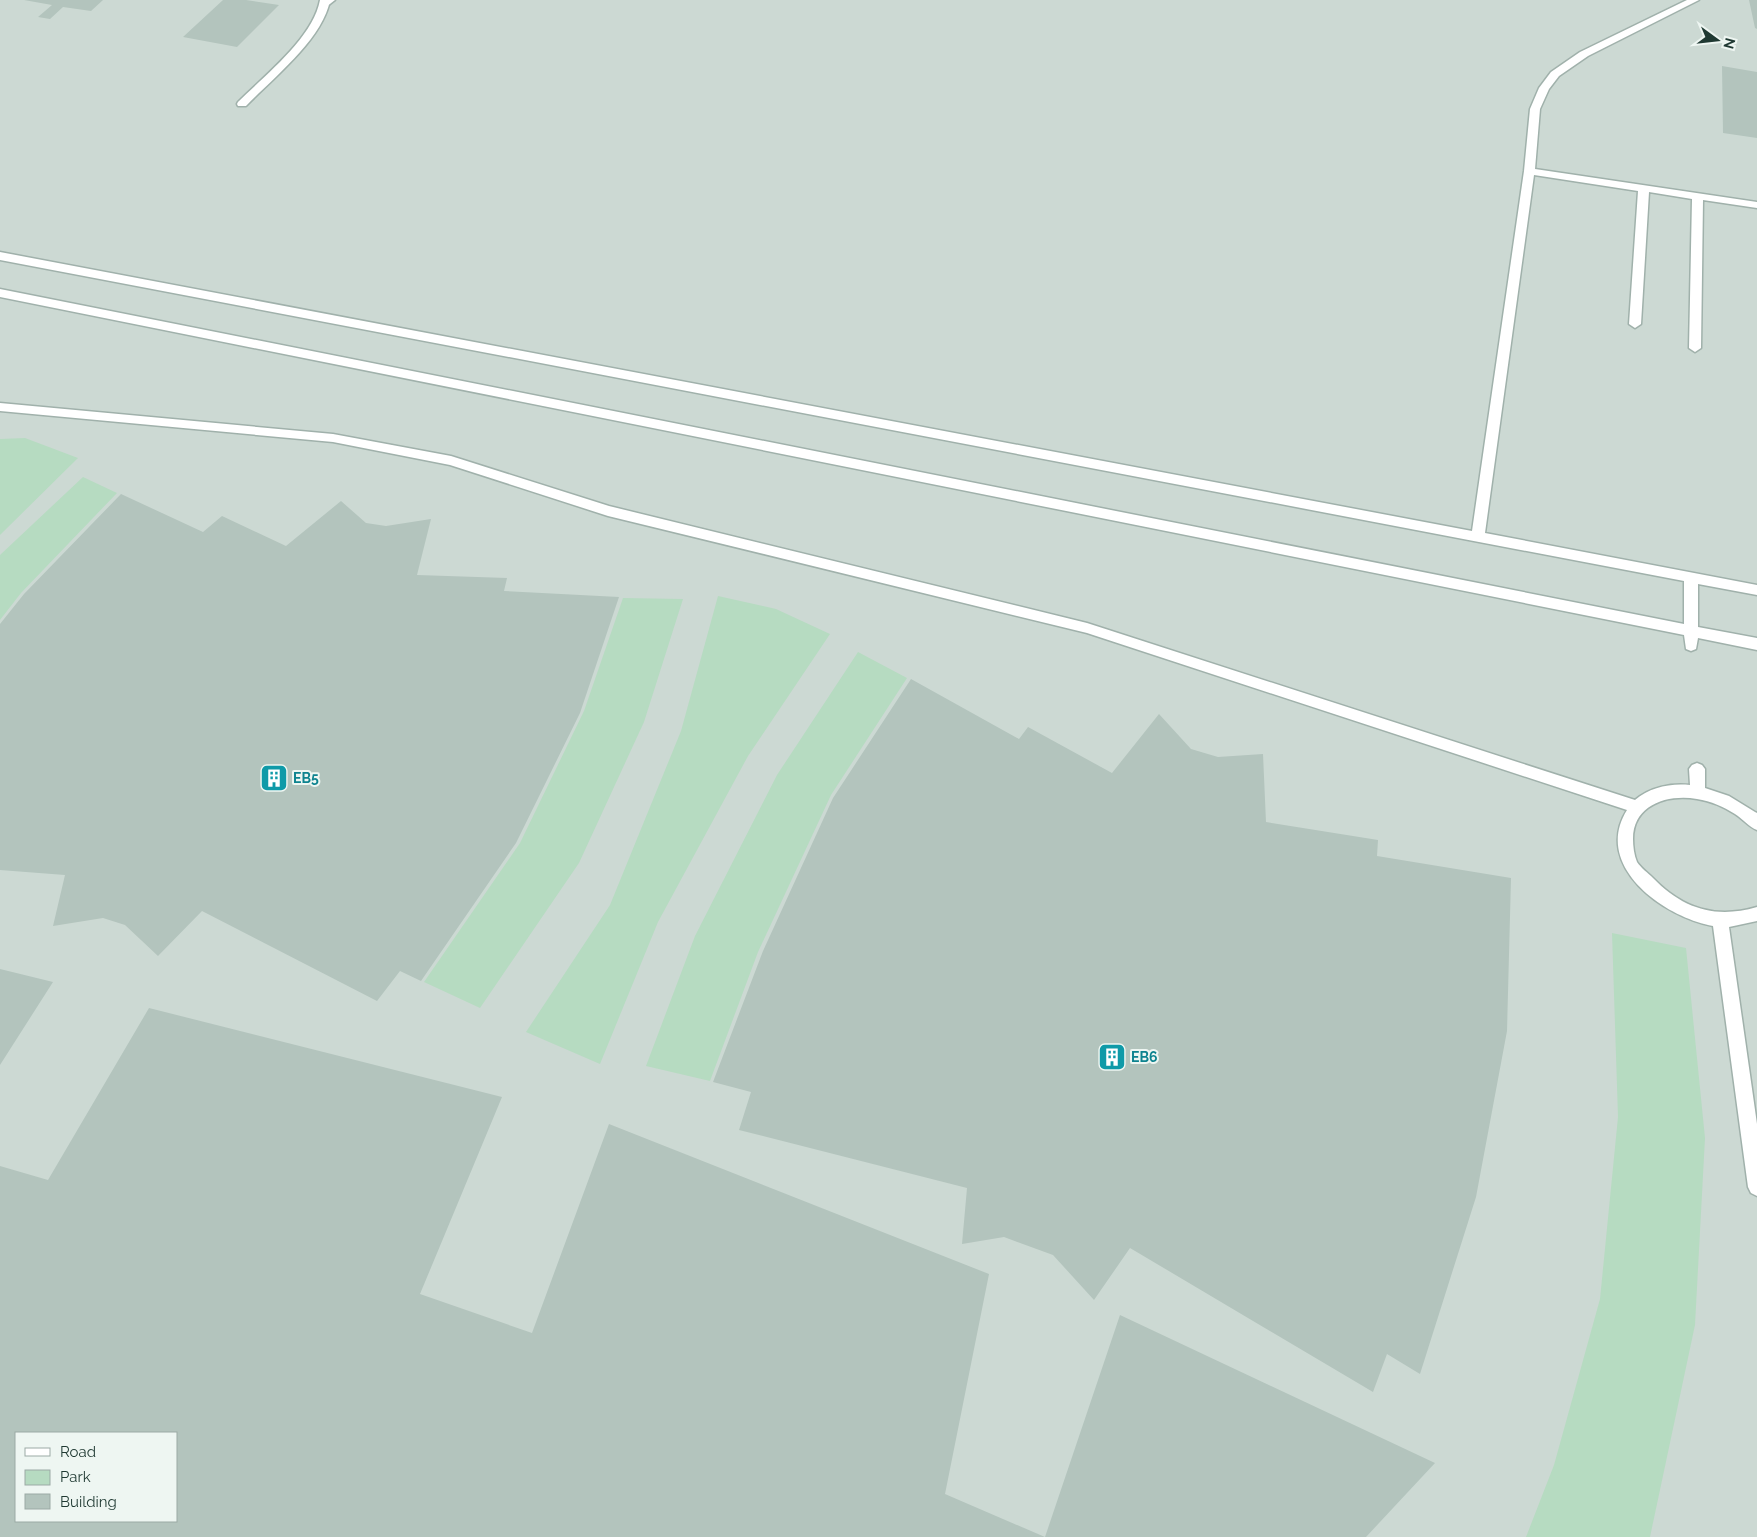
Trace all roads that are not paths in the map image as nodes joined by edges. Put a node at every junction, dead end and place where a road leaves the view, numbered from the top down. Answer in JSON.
{"nodes":[{"id":1,"x":1694,"y":0,"type":"edge"},
{"id":2,"x":327,"y":1,"type":"edge"},
{"id":3,"x":242,"y":104,"type":"dead end"},
{"id":4,"x":1529,"y":171,"type":"junction"},
{"id":5,"x":1644,"y":188,"type":"junction"},
{"id":6,"x":1698,"y":196,"type":"junction"},
{"id":7,"x":1757,"y":205,"type":"edge"},
{"id":8,"x":0,"y":256,"type":"edge"},
{"id":9,"x":0,"y":293,"type":"edge"},
{"id":10,"x":1635,"y":324,"type":"dead end"},
{"id":11,"x":1695,"y":348,"type":"dead end"},
{"id":12,"x":0,"y":407,"type":"edge"},
{"id":13,"x":1478,"y":538,"type":"junction"},
{"id":14,"x":1691,"y":578,"type":"junction"},
{"id":15,"x":1757,"y":590,"type":"edge"},
{"id":16,"x":1692,"y":638,"type":"junction"},
{"id":17,"x":1757,"y":644,"type":"edge"},
{"id":18,"x":1697,"y":769,"type":"dead end"},
{"id":19,"x":1698,"y":792,"type":"junction"},
{"id":20,"x":1636,"y":807,"type":"junction"},
{"id":21,"x":1757,"y":823,"type":"edge"},
{"id":22,"x":1757,"y":914,"type":"edge"},
{"id":23,"x":1720,"y":920,"type":"junction"},
{"id":24,"x":1757,"y":1186,"type":"edge"}],
"edges":[{"from":1,"to":4,"type":"lane"},
{"from":2,"to":3,"type":"lane"},
{"from":4,"to":5,"type":"lane"},
{"from":4,"to":13,"type":"lane"},
{"from":5,"to":6,"type":"lane"},
{"from":5,"to":10,"type":"lane"},
{"from":6,"to":7,"type":"lane"},
{"from":6,"to":11,"type":"lane"},
{"from":8,"to":13,"type":"lane"},
{"from":9,"to":16,"type":"lane"},
{"from":12,"to":20,"type":"lane"},
{"from":13,"to":14,"type":"lane"},
{"from":14,"to":15,"type":"lane"},
{"from":14,"to":16,"type":"lane"},
{"from":16,"to":17,"type":"lane"},
{"from":18,"to":19,"type":"lane"},
{"from":19,"to":20,"type":"lane"},
{"from":19,"to":21,"type":"lane"},
{"from":20,"to":23,"type":"lane"},
{"from":22,"to":23,"type":"lane"},
{"from":23,"to":24,"type":"lane"}]}
